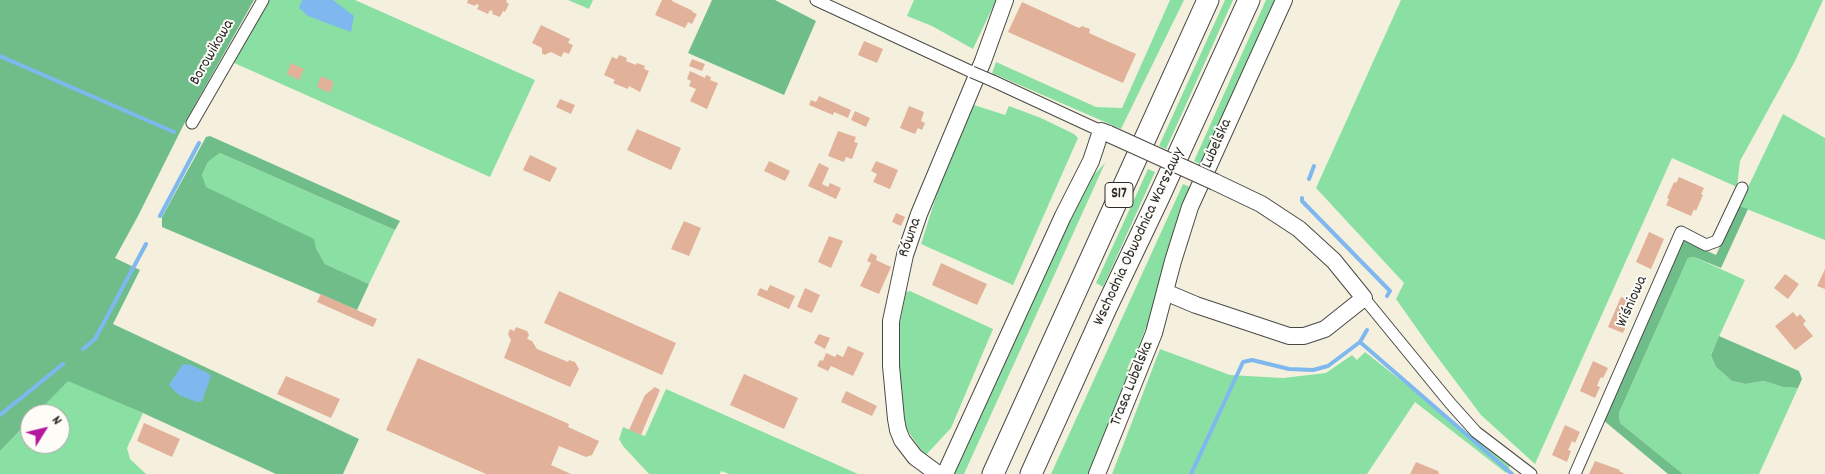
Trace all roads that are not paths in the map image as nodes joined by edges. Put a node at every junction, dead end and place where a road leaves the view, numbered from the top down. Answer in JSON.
{"nodes":[{"id":1,"x":263,"y":0,"type":"edge"},
{"id":2,"x":1005,"y":0,"type":"edge"},
{"id":3,"x":1208,"y":0,"type":"edge"},
{"id":4,"x":1249,"y":0,"type":"edge"},
{"id":5,"x":1284,"y":0,"type":"edge"},
{"id":6,"x":818,"y":1,"type":"edge"},
{"id":7,"x":192,"y":123,"type":"dead end"},
{"id":8,"x":1105,"y":132,"type":"junction"},
{"id":9,"x":1742,"y":188,"type":"dead end"},
{"id":10,"x":1164,"y":292,"type":"junction"},
{"id":11,"x":1364,"y":298,"type":"junction"},
{"id":12,"x":938,"y":474,"type":"edge"},
{"id":13,"x":945,"y":474,"type":"edge"},
{"id":14,"x":993,"y":474,"type":"edge"},
{"id":15,"x":1031,"y":474,"type":"edge"},
{"id":16,"x":1097,"y":474,"type":"edge"},
{"id":17,"x":1531,"y":474,"type":"edge"},
{"id":18,"x":1575,"y":474,"type":"edge"}],
"edges":[{"from":1,"to":7,"type":"street","name":"Borowikowa"},
{"from":2,"to":12,"type":"street","name":"Równa"},
{"from":3,"to":14,"type":"highway","number":"S17"},
{"from":4,"to":15,"type":"highway","name":"Wschodnia Obwodnica Warszawy","number":"S17"},
{"from":5,"to":10,"type":"street","name":"Lubelska"},
{"from":6,"to":8,"type":"street","bridge":true},
{"from":8,"to":11,"type":"street","bridge":true},
{"from":8,"to":13,"type":"street"},
{"from":9,"to":18,"type":"street","name":"Wiśniowa"},
{"from":10,"to":11,"type":"street"},
{"from":10,"to":16,"type":"street","name":"Trasa Lubelska"},
{"from":11,"to":17,"type":"street"}]}
